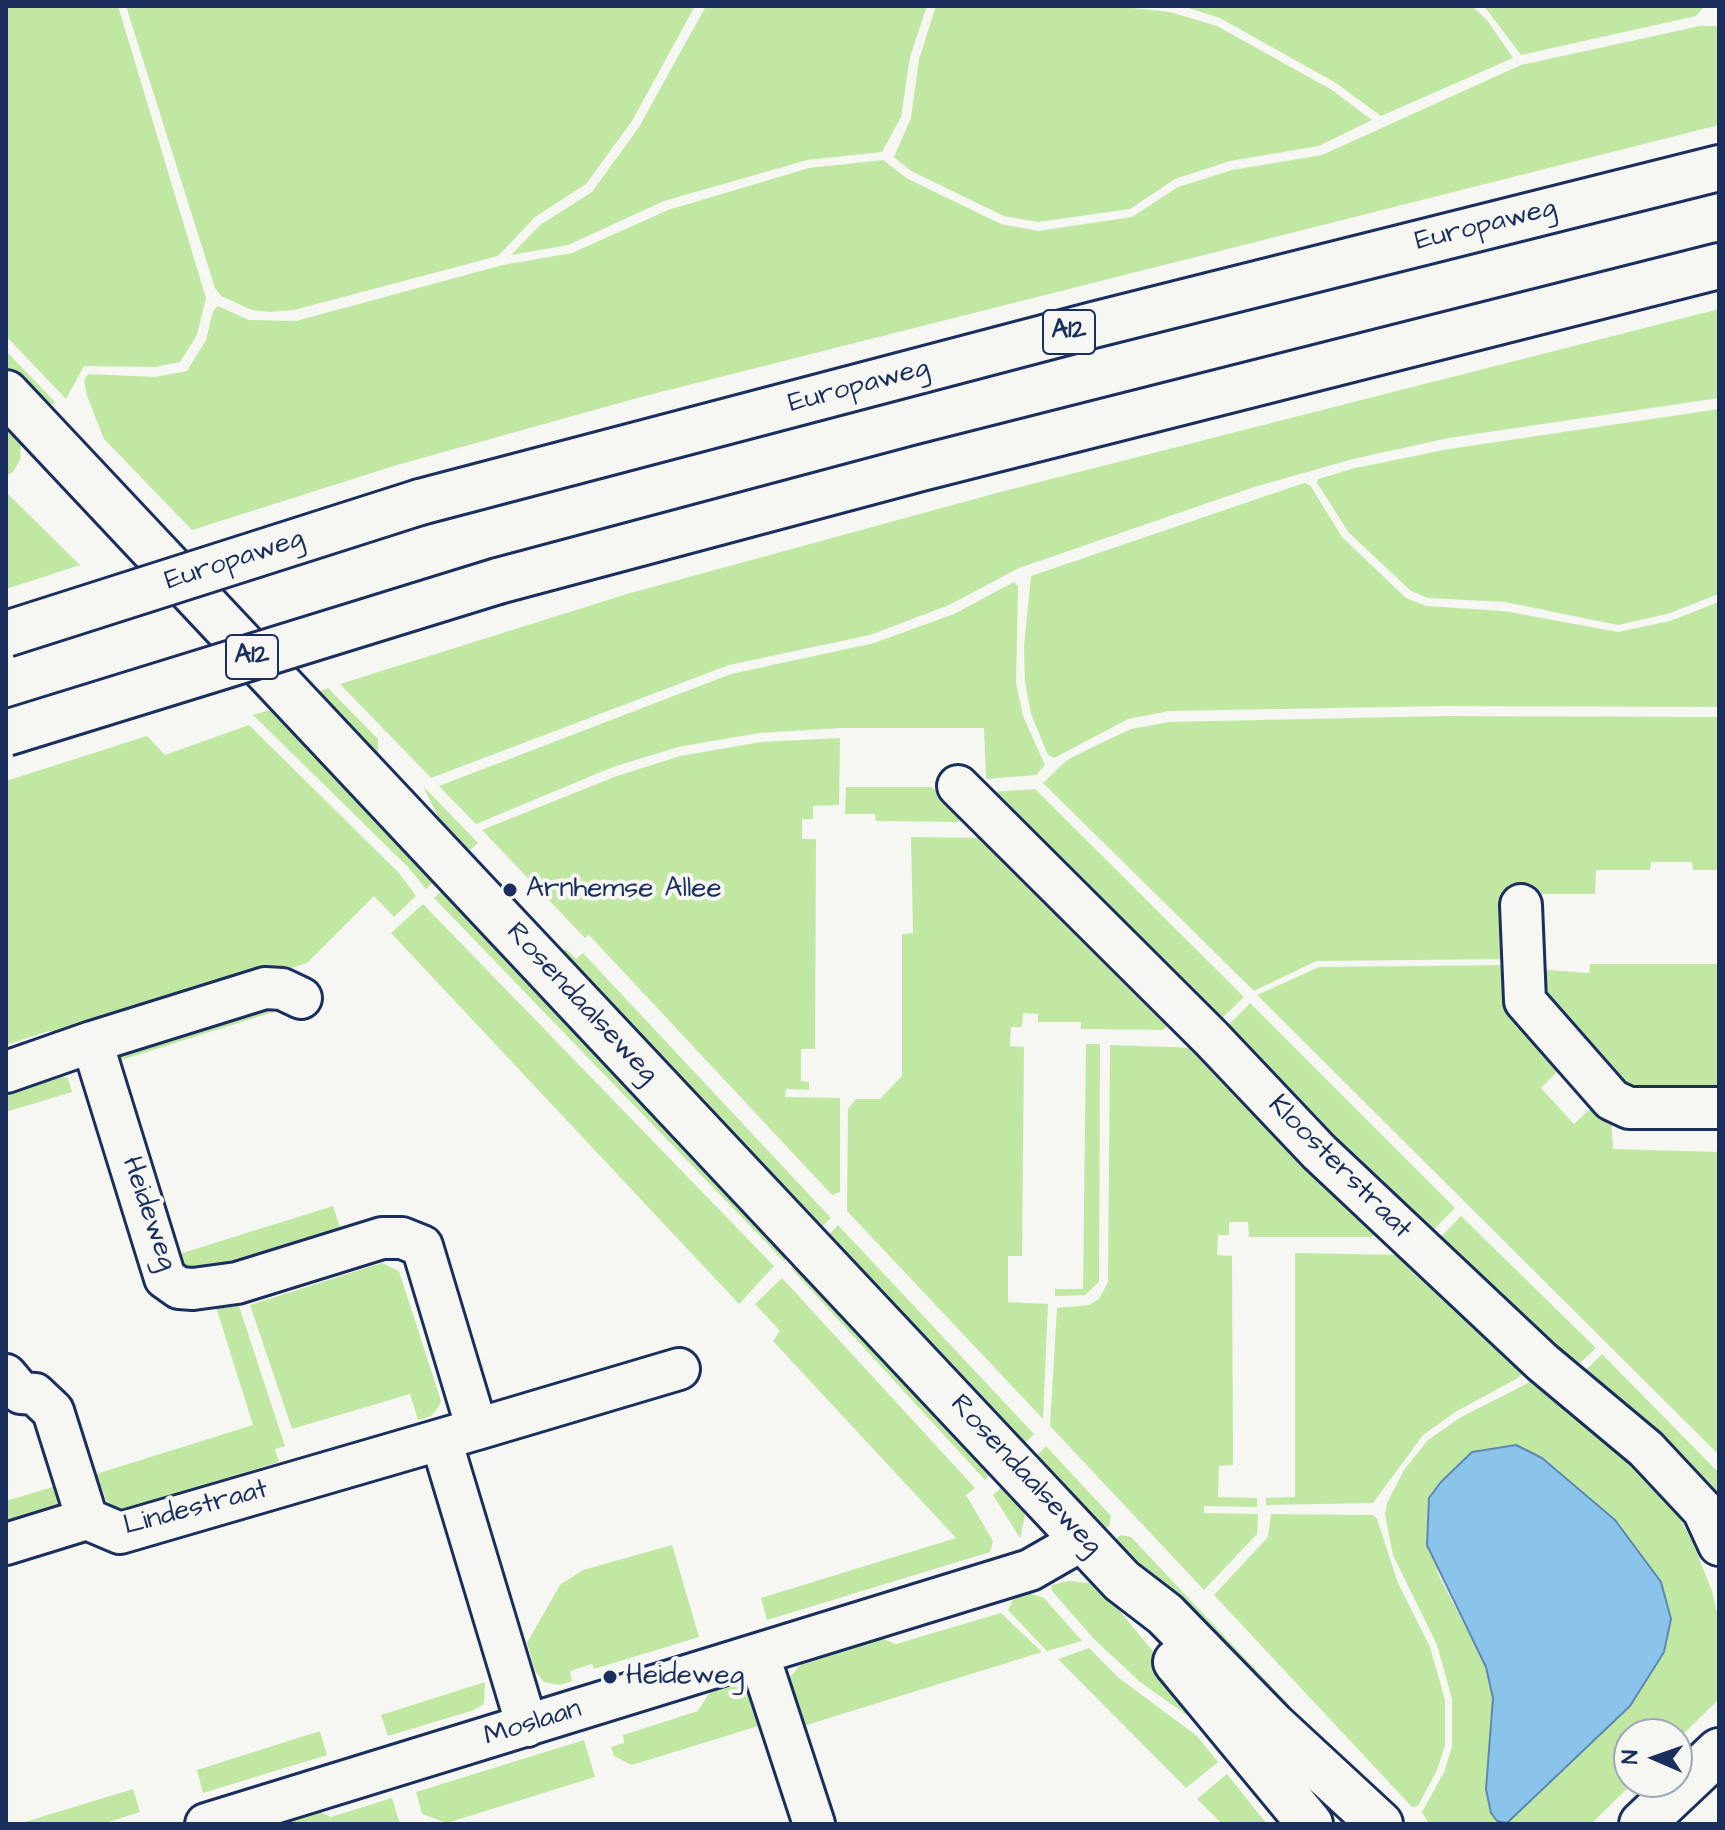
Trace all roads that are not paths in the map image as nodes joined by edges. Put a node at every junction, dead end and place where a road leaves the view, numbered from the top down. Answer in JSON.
{"nodes":[{"id":1,"x":1719,"y":168,"type":"edge"},
{"id":2,"x":1719,"y":266,"type":"edge"},
{"id":3,"x":6,"y":393,"type":"edge"},
{"id":4,"x":6,"y":634,"type":"edge"},
{"id":5,"x":6,"y":733,"type":"edge"},
{"id":6,"x":958,"y":786,"type":"dead end"},
{"id":7,"x":1521,"y":905,"type":"dead end"},
{"id":8,"x":301,"y":998,"type":"dead end"},
{"id":9,"x":92,"y":1042,"type":"junction"},
{"id":10,"x":6,"y":1072,"type":"edge"},
{"id":11,"x":1719,"y":1108,"type":"edge"},
{"id":12,"x":679,"y":1369,"type":"dead end"},
{"id":13,"x":6,"y":1375,"type":"edge"},
{"id":14,"x":459,"y":1435,"type":"junction"},
{"id":15,"x":87,"y":1519,"type":"junction"},
{"id":16,"x":1084,"y":1539,"type":"junction"},
{"id":17,"x":6,"y":1544,"type":"edge"},
{"id":18,"x":1719,"y":1545,"type":"edge"},
{"id":19,"x":1122,"y":1581,"type":"junction"},
{"id":20,"x":759,"y":1656,"type":"junction"},
{"id":21,"x":527,"y":1726,"type":"junction"},
{"id":22,"x":1719,"y":1751,"type":"edge"},
{"id":23,"x":206,"y":1824,"type":"edge"},
{"id":24,"x":814,"y":1824,"type":"edge"},
{"id":25,"x":1310,"y":1824,"type":"edge"},
{"id":26,"x":1380,"y":1824,"type":"edge"},
{"id":27,"x":1642,"y":1824,"type":"edge"}],
"edges":[{"from":1,"to":4,"type":"main road","name":"Europaweg","number":"A12","bridge":true},
{"from":2,"to":5,"type":"main road","number":"A12","bridge":true},
{"from":3,"to":16,"type":"main road","name":"Rosendaalseweg"},
{"from":6,"to":18,"type":"street","name":"Kloosterstraat"},
{"from":7,"to":11,"type":"street"},
{"from":8,"to":9,"type":"street"},
{"from":9,"to":10,"type":"street"},
{"from":9,"to":14,"type":"street","name":"Heideweg"},
{"from":12,"to":14,"type":"street"},
{"from":13,"to":15,"type":"street","name":"Lindestraat"},
{"from":14,"to":15,"type":"street","name":"Lindestraat"},
{"from":14,"to":21,"type":"street","name":"Heideweg"},
{"from":15,"to":17,"type":"street"},
{"from":16,"to":19,"type":"main road","name":"Rosendaalseweg"},
{"from":16,"to":20,"type":"street","name":"Moslaan"},
{"from":19,"to":25,"type":"main road","name":"Rosendaalseweg"},
{"from":19,"to":26,"type":"main road","name":"Rosendaalseweg"},
{"from":20,"to":21,"type":"street","name":"Moslaan"},
{"from":20,"to":24,"type":"street"},
{"from":21,"to":23,"type":"street","name":"Moslaan"},
{"from":22,"to":27,"type":"main road"}]}
